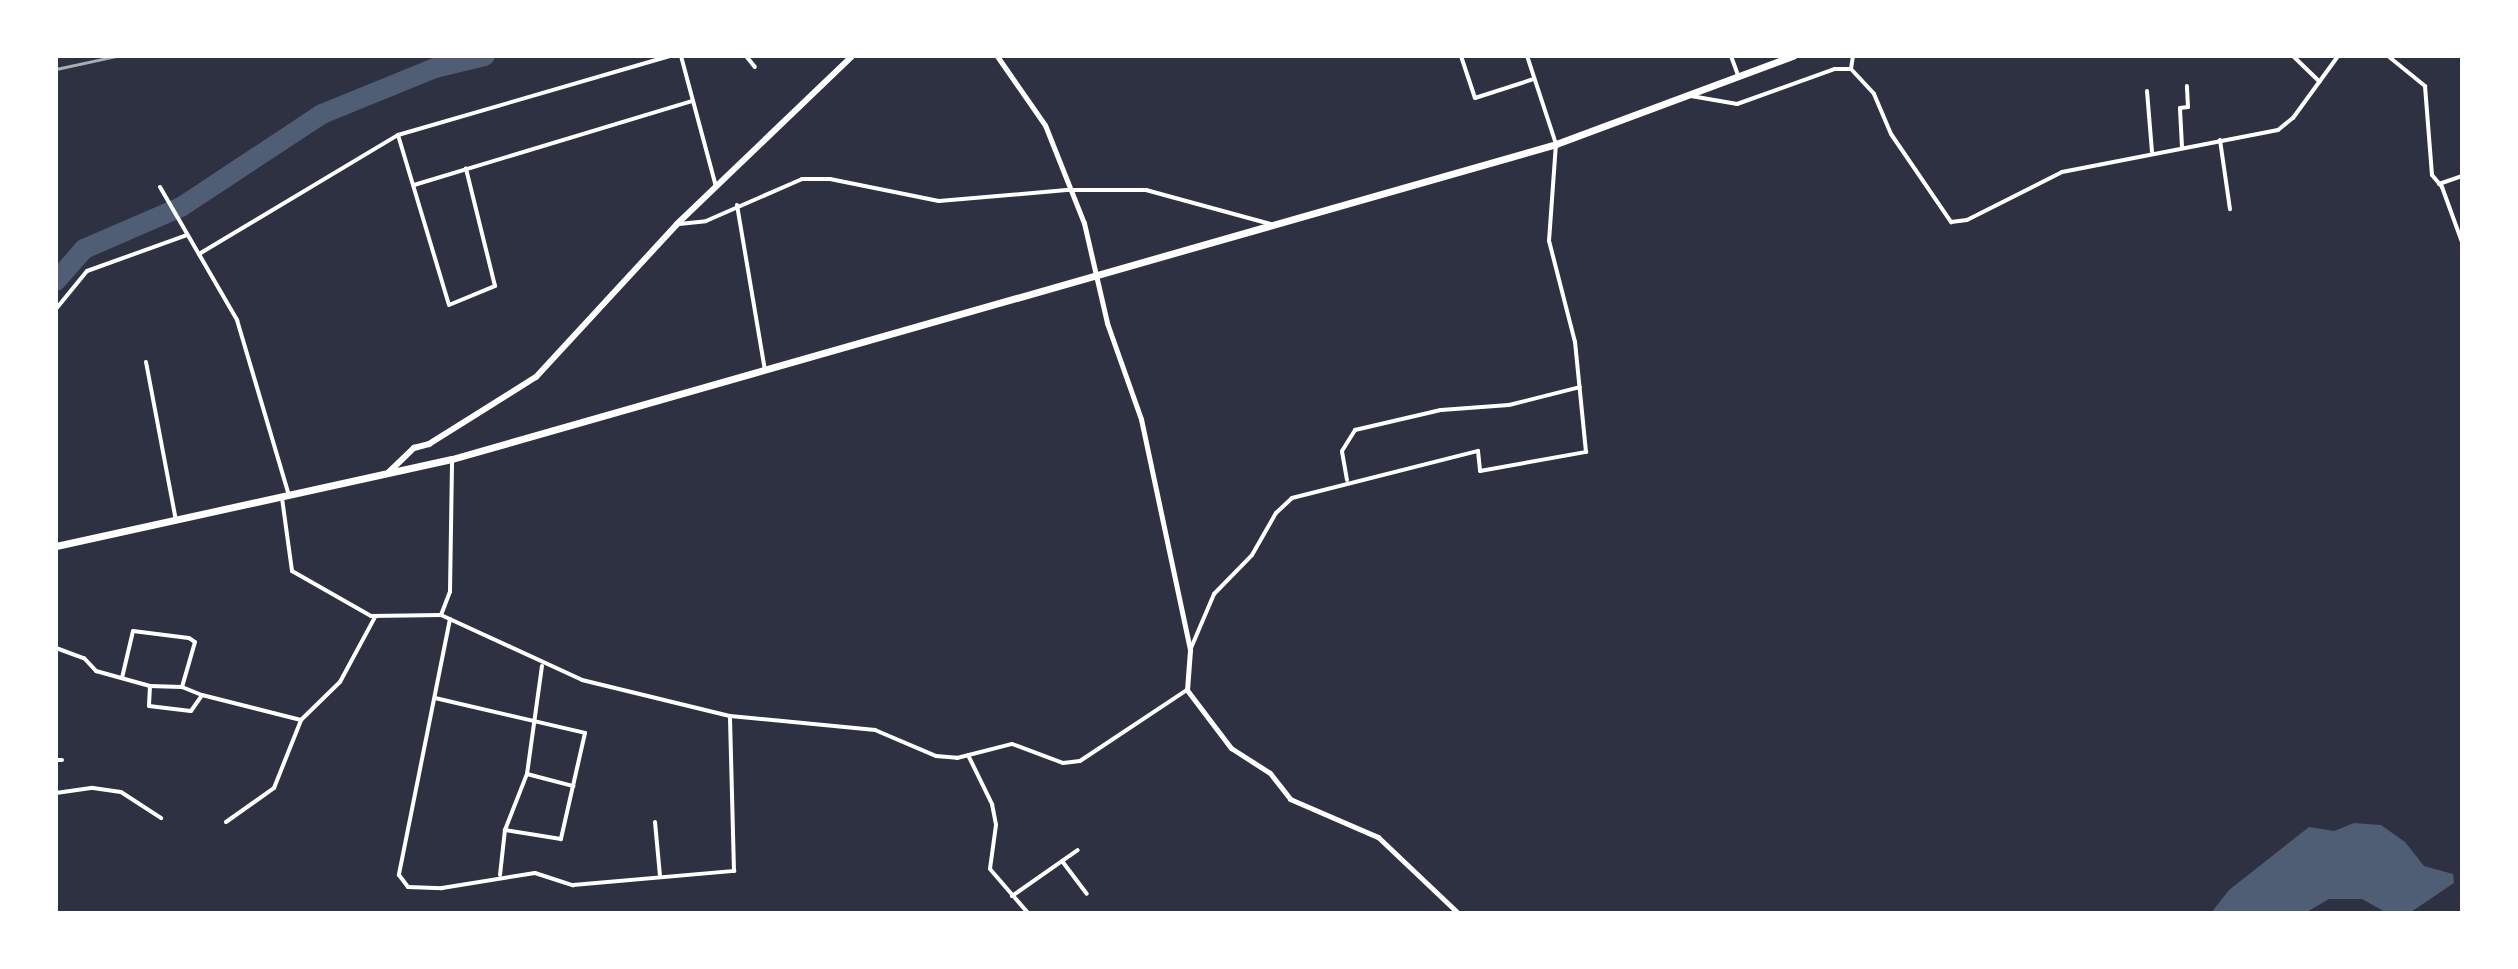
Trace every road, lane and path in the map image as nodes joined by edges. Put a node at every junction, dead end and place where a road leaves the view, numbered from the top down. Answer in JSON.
{"nodes":[{"id":1,"x":670,"y":56,"type":"edge"},
{"id":2,"x":681,"y":56,"type":"edge"},
{"id":3,"x":746,"y":56,"type":"edge"},
{"id":4,"x":852,"y":56,"type":"edge"},
{"id":5,"x":997,"y":56,"type":"edge"},
{"id":6,"x":1461,"y":56,"type":"edge"},
{"id":7,"x":1527,"y":56,"type":"edge"},
{"id":8,"x":1731,"y":56,"type":"edge"},
{"id":9,"x":1793,"y":56,"type":"edge"},
{"id":10,"x":1853,"y":56,"type":"edge"},
{"id":11,"x":2293,"y":56,"type":"edge"},
{"id":12,"x":2338,"y":56,"type":"edge"},
{"id":13,"x":2388,"y":56,"type":"edge"},
{"id":14,"x":755,"y":67,"type":"dead end"},
{"id":15,"x":1851,"y":69,"type":"junction"},
{"id":16,"x":1738,"y":78,"type":"junction"},
{"id":17,"x":1534,"y":79,"type":"junction"},
{"id":18,"x":2321,"y":83,"type":"junction"},
{"id":19,"x":2187,"y":86,"type":"dead end"},
{"id":20,"x":2147,"y":91,"type":"dead end"},
{"id":21,"x":1691,"y":96,"type":"junction"},
{"id":22,"x":693,"y":101,"type":"junction"},
{"id":23,"x":398,"y":135,"type":"junction"},
{"id":24,"x":2220,"y":140,"type":"junction"},
{"id":25,"x":1556,"y":144,"type":"junction"},
{"id":26,"x":2182,"y":147,"type":"junction"},
{"id":27,"x":2152,"y":153,"type":"junction"},
{"id":28,"x":466,"y":169,"type":"junction"},
{"id":29,"x":2462,"y":176,"type":"edge"},
{"id":30,"x":2439,"y":184,"type":"junction"},
{"id":31,"x":414,"y":185,"type":"junction"},
{"id":32,"x":160,"y":187,"type":"dead end"},
{"id":33,"x":716,"y":187,"type":"junction"},
{"id":34,"x":1067,"y":190,"type":"junction"},
{"id":35,"x":737,"y":205,"type":"junction"},
{"id":36,"x":2230,"y":209,"type":"dead end"},
{"id":37,"x":677,"y":224,"type":"junction"},
{"id":38,"x":1276,"y":226,"type":"junction"},
{"id":39,"x":187,"y":235,"type":"junction"},
{"id":40,"x":2462,"y":242,"type":"edge"},
{"id":41,"x":199,"y":254,"type":"junction"},
{"id":42,"x":1098,"y":276,"type":"junction"},
{"id":43,"x":56,"y":309,"type":"edge"},
{"id":44,"x":146,"y":362,"type":"dead end"},
{"id":45,"x":765,"y":370,"type":"junction"},
{"id":46,"x":1580,"y":387,"type":"junction"},
{"id":47,"x":452,"y":459,"type":"junction"},
{"id":48,"x":389,"y":472,"type":"junction"},
{"id":49,"x":1347,"y":480,"type":"junction"},
{"id":50,"x":285,"y":497,"type":"junction"},
{"id":51,"x":176,"y":521,"type":"junction"},
{"id":52,"x":56,"y":546,"type":"edge"},
{"id":53,"x":441,"y":615,"type":"junction"},
{"id":54,"x":375,"y":617,"type":"junction"},
{"id":55,"x":450,"y":618,"type":"junction"},
{"id":56,"x":56,"y":648,"type":"edge"},
{"id":57,"x":1190,"y":650,"type":"junction"},
{"id":58,"x":542,"y":666,"type":"junction"},
{"id":59,"x":122,"y":678,"type":"junction"},
{"id":60,"x":150,"y":686,"type":"junction"},
{"id":61,"x":182,"y":687,"type":"junction"},
{"id":62,"x":1187,"y":690,"type":"junction"},
{"id":63,"x":202,"y":695,"type":"junction"},
{"id":64,"x":435,"y":698,"type":"junction"},
{"id":65,"x":730,"y":716,"type":"junction"},
{"id":66,"x":301,"y":720,"type":"junction"},
{"id":67,"x":536,"y":722,"type":"junction"},
{"id":68,"x":968,"y":755,"type":"junction"},
{"id":69,"x":527,"y":774,"type":"junction"},
{"id":70,"x":573,"y":786,"type":"junction"},
{"id":71,"x":56,"y":793,"type":"edge"},
{"id":72,"x":161,"y":818,"type":"dead end"},
{"id":73,"x":226,"y":822,"type":"dead end"},
{"id":74,"x":655,"y":822,"type":"dead end"},
{"id":75,"x":505,"y":830,"type":"junction"},
{"id":76,"x":1078,"y":850,"type":"dead end"},
{"id":77,"x":1062,"y":861,"type":"junction"},
{"id":78,"x":500,"y":875,"type":"junction"},
{"id":79,"x":660,"y":876,"type":"junction"},
{"id":80,"x":1087,"y":894,"type":"dead end"},
{"id":81,"x":1012,"y":896,"type":"junction"},
{"id":82,"x":1028,"y":913,"type":"edge"},
{"id":83,"x":1458,"y":913,"type":"edge"}],
"edges":[{"from":1,"to":23,"type":"street"},
{"from":2,"to":22,"type":"street"},
{"from":3,"to":14,"type":"street"},
{"from":4,"to":33,"type":"main road"},
{"from":5,"to":34,"type":"street"},
{"from":6,"to":17,"type":"street"},
{"from":7,"to":17,"type":"street"},
{"from":8,"to":16,"type":"street"},
{"from":9,"to":16,"type":"highway"},
{"from":10,"to":15,"type":"street"},
{"from":11,"to":18,"type":"street"},
{"from":12,"to":18,"type":"street"},
{"from":13,"to":30,"type":"street"},
{"from":15,"to":21,"type":"street"},
{"from":15,"to":27,"type":"street"},
{"from":16,"to":21,"type":"highway"},
{"from":17,"to":25,"type":"street"},
{"from":18,"to":24,"type":"street"},
{"from":19,"to":26,"type":"street"},
{"from":20,"to":27,"type":"street"},
{"from":21,"to":25,"type":"highway"},
{"from":22,"to":28,"type":"street"},
{"from":22,"to":33,"type":"street"},
{"from":23,"to":31,"type":"street"},
{"from":23,"to":41,"type":"street"},
{"from":24,"to":26,"type":"street"},
{"from":24,"to":36,"type":"street"},
{"from":25,"to":38,"type":"highway"},
{"from":25,"to":46,"type":"street"},
{"from":26,"to":27,"type":"street"},
{"from":28,"to":31,"type":"street"},
{"from":28,"to":31,"type":"street"},
{"from":29,"to":30,"type":"street"},
{"from":30,"to":40,"type":"street"},
{"from":32,"to":39,"type":"street"},
{"from":33,"to":37,"type":"main road"},
{"from":34,"to":35,"type":"street"},
{"from":34,"to":38,"type":"street"},
{"from":34,"to":42,"type":"street"},
{"from":35,"to":37,"type":"street"},
{"from":35,"to":45,"type":"street"},
{"from":37,"to":48,"type":"main road"},
{"from":38,"to":42,"type":"highway"},
{"from":39,"to":41,"type":"street"},
{"from":39,"to":43,"type":"street"},
{"from":41,"to":50,"type":"street"},
{"from":42,"to":45,"type":"highway"},
{"from":42,"to":57,"type":"street"},
{"from":44,"to":51,"type":"street"},
{"from":45,"to":47,"type":"highway"},
{"from":46,"to":49,"type":"street"},
{"from":46,"to":49,"type":"street"},
{"from":47,"to":48,"type":"highway"},
{"from":47,"to":53,"type":"street"},
{"from":48,"to":50,"type":"highway"},
{"from":49,"to":57,"type":"street"},
{"from":50,"to":51,"type":"highway"},
{"from":50,"to":54,"type":"street"},
{"from":51,"to":52,"type":"highway"},
{"from":53,"to":54,"type":"street"},
{"from":53,"to":55,"type":"street"},
{"from":54,"to":66,"type":"street"},
{"from":55,"to":58,"type":"street"},
{"from":55,"to":64,"type":"street"},
{"from":56,"to":59,"type":"street"},
{"from":57,"to":62,"type":"street"},
{"from":58,"to":65,"type":"street"},
{"from":58,"to":67,"type":"street"},
{"from":59,"to":60,"type":"street"},
{"from":59,"to":61,"type":"street"},
{"from":60,"to":61,"type":"street"},
{"from":60,"to":63,"type":"street"},
{"from":61,"to":63,"type":"street"},
{"from":62,"to":68,"type":"street"},
{"from":62,"to":83,"type":"street"},
{"from":63,"to":66,"type":"street"},
{"from":64,"to":67,"type":"street"},
{"from":64,"to":78,"type":"street"},
{"from":65,"to":68,"type":"street"},
{"from":65,"to":79,"type":"street"},
{"from":66,"to":73,"type":"street"},
{"from":67,"to":69,"type":"street"},
{"from":67,"to":70,"type":"street"},
{"from":68,"to":81,"type":"street"},
{"from":69,"to":70,"type":"street"},
{"from":69,"to":75,"type":"street"},
{"from":70,"to":75,"type":"street"},
{"from":71,"to":72,"type":"street"},
{"from":74,"to":79,"type":"street"},
{"from":75,"to":78,"type":"street"},
{"from":76,"to":77,"type":"street"},
{"from":77,"to":80,"type":"street"},
{"from":77,"to":81,"type":"street"},
{"from":78,"to":79,"type":"street"},
{"from":81,"to":82,"type":"street"}]}
